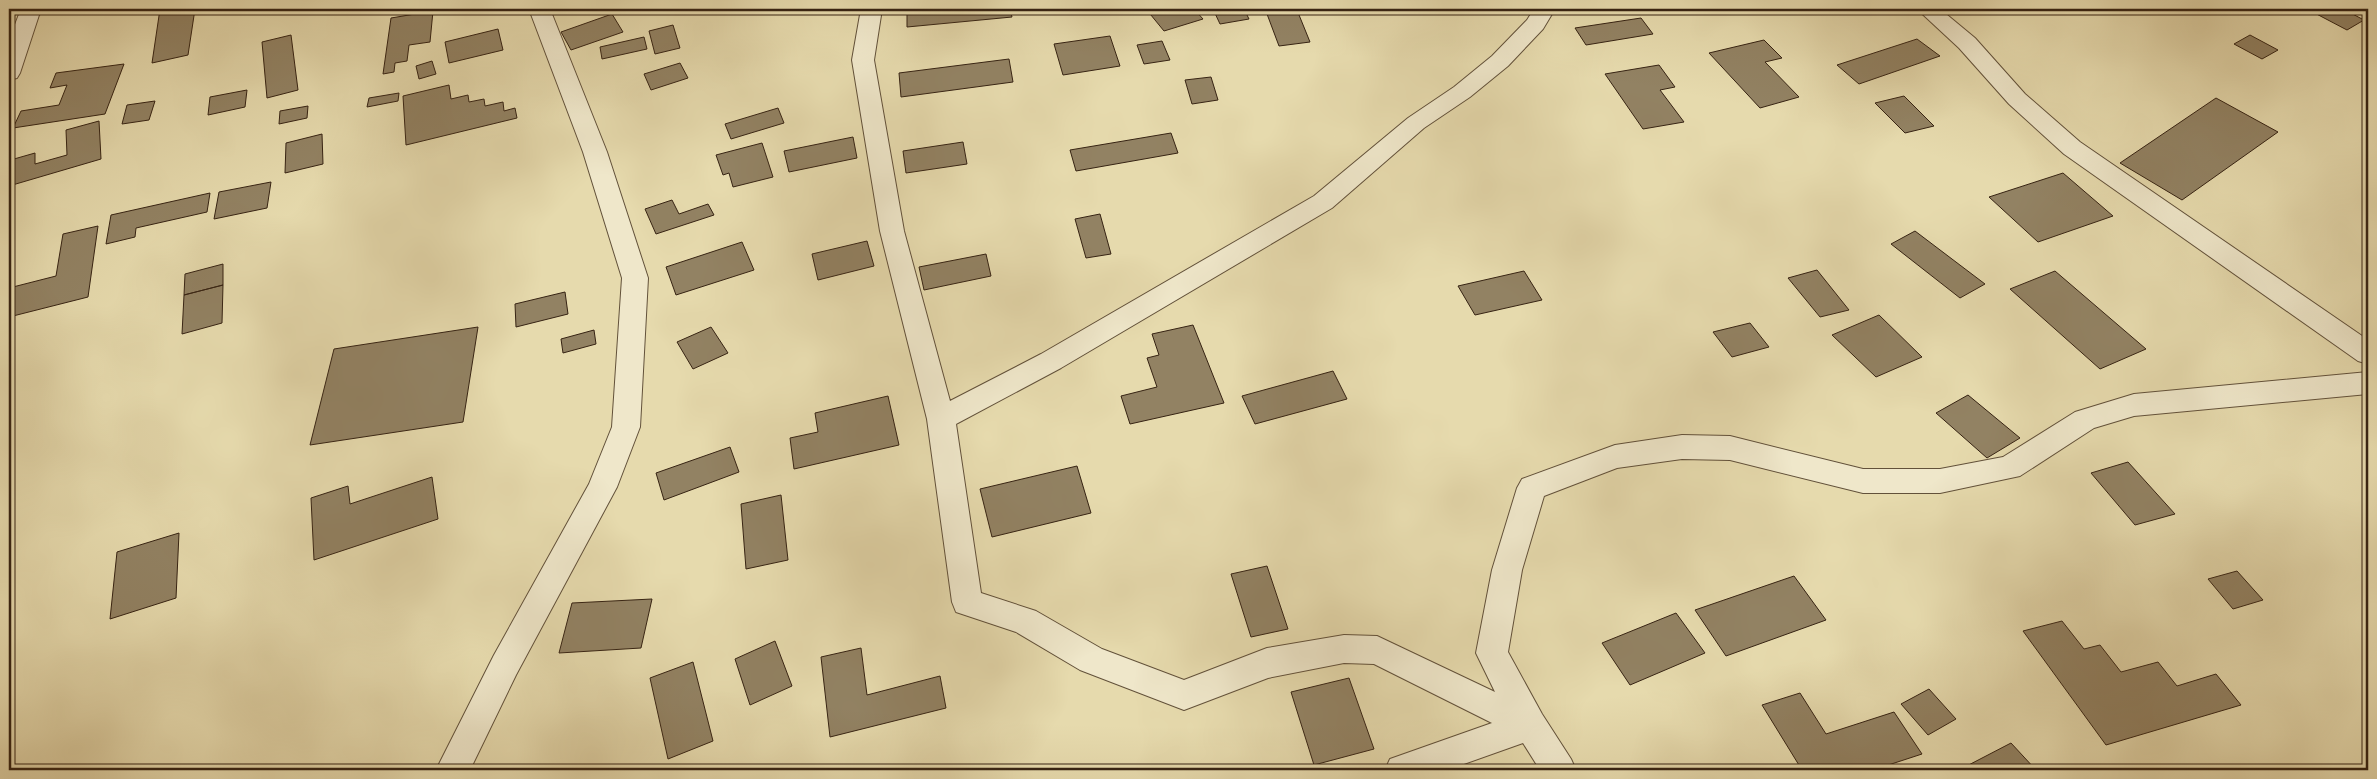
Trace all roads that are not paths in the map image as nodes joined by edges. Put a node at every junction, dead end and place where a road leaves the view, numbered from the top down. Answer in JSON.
{"nodes":[{"id":1,"x":539,"y":9,"type":"edge"},
{"id":2,"x":871,"y":9,"type":"edge"},
{"id":3,"x":1544,"y":9,"type":"edge"},
{"id":4,"x":1927,"y":9,"type":"edge"},
{"id":5,"x":24,"y":13,"type":"edge"},
{"id":6,"x":9,"y":72,"type":"edge"},
{"id":7,"x":2368,"y":354,"type":"edge"},
{"id":8,"x":2368,"y":383,"type":"edge"},
{"id":9,"x":941,"y":419,"type":"junction"},
{"id":10,"x":1530,"y":725,"type":"junction"},
{"id":11,"x":453,"y":770,"type":"edge"},
{"id":12,"x":1402,"y":770,"type":"edge"},
{"id":13,"x":1559,"y":770,"type":"edge"}],
"edges":[{"from":1,"to":11,"type":"street"},
{"from":2,"to":9,"type":"street"},
{"from":3,"to":9,"type":"street"},
{"from":4,"to":7,"type":"street"},
{"from":5,"to":6,"type":"street"},
{"from":8,"to":10,"type":"street"},
{"from":9,"to":10,"type":"street"},
{"from":10,"to":12,"type":"street"},
{"from":10,"to":13,"type":"street"}]}
